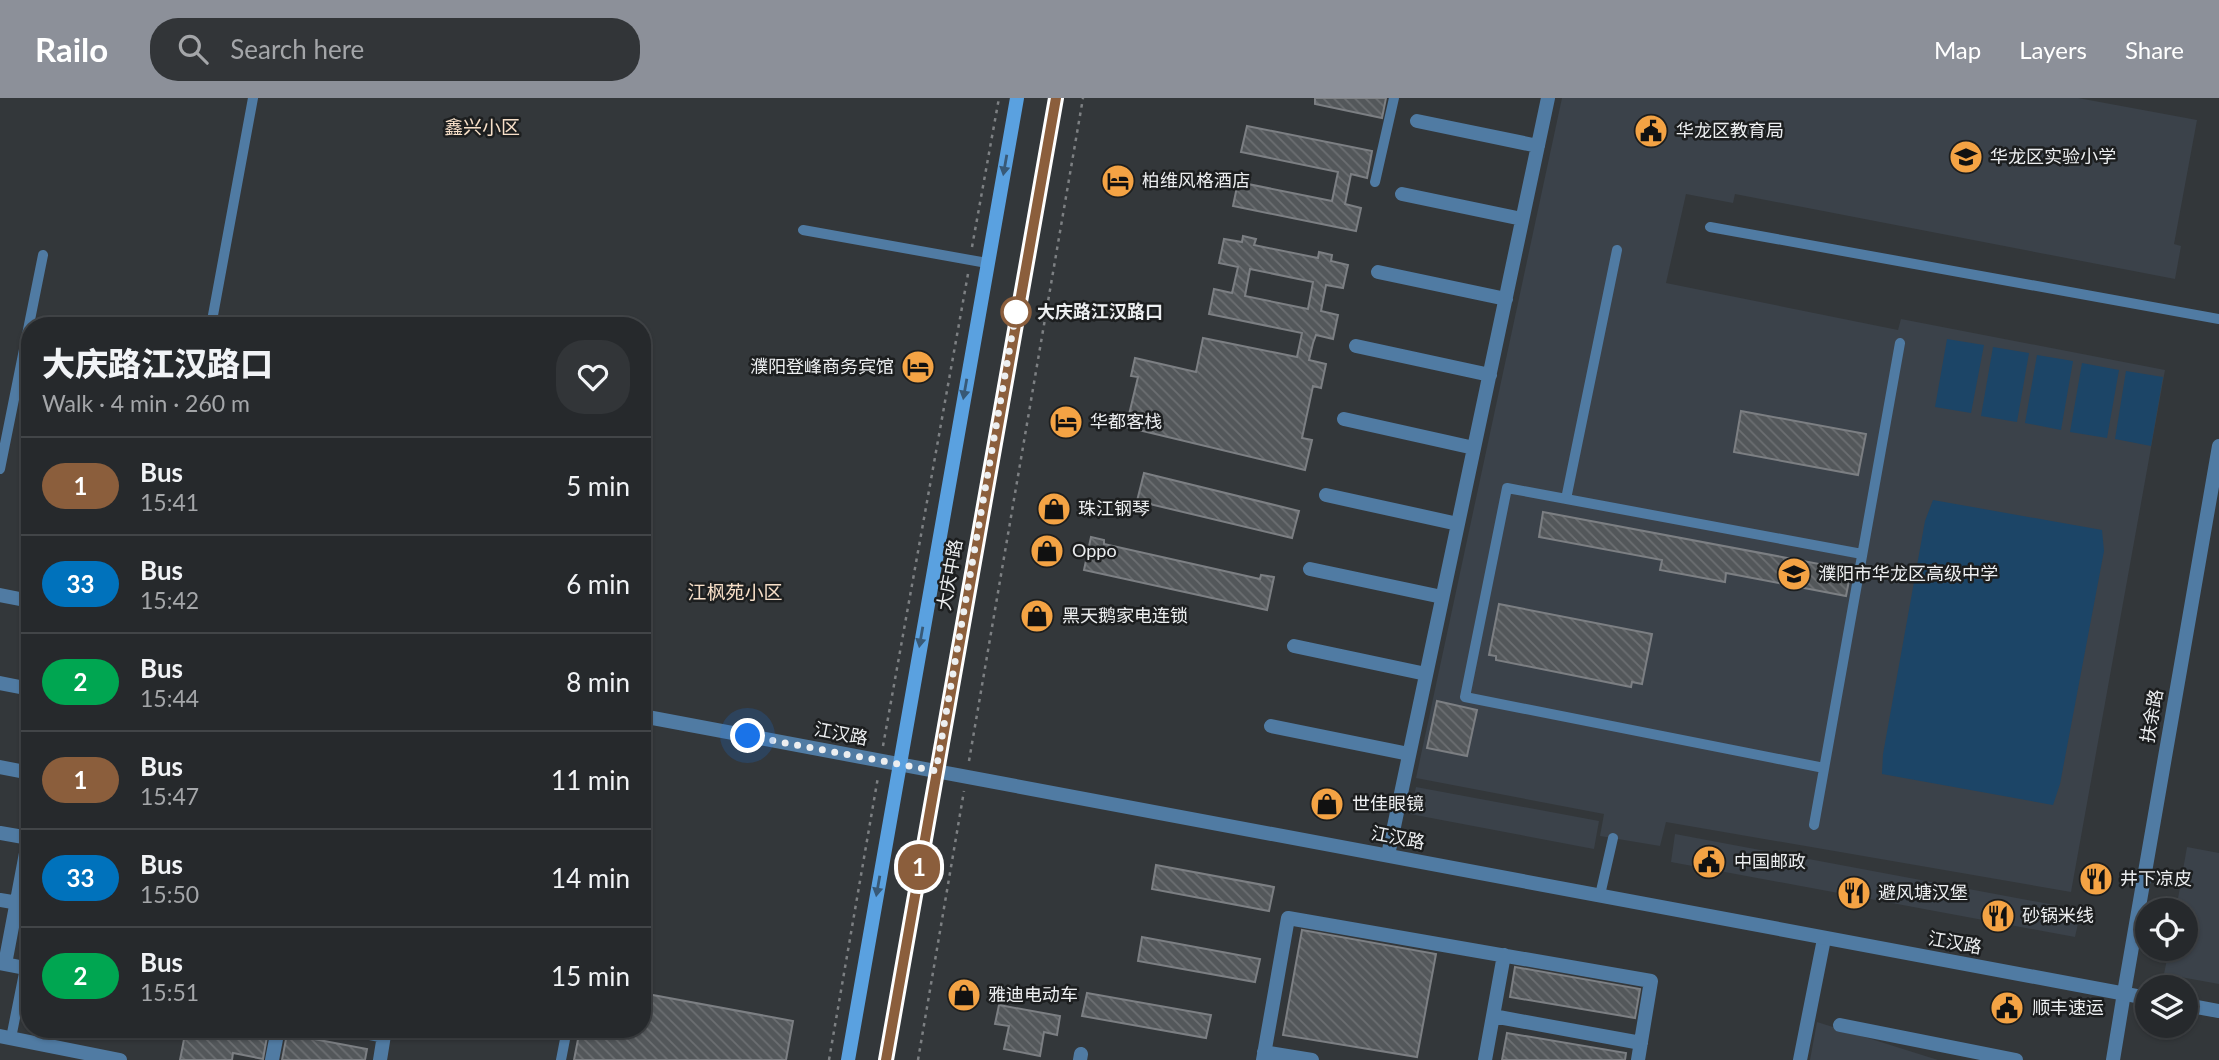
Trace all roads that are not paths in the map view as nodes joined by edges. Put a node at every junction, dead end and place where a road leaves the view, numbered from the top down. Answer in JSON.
{"nodes":[{"id":1,"x":253,"y":98,"type":"edge"},
{"id":2,"x":1017,"y":98,"type":"edge"},
{"id":3,"x":1056,"y":98,"type":"edge"},
{"id":4,"x":1394,"y":98,"type":"edge"},
{"id":5,"x":1548,"y":98,"type":"edge"},
{"id":6,"x":1417,"y":121,"type":"dead end"},
{"id":7,"x":1538,"y":146,"type":"junction"},
{"id":8,"x":1375,"y":182,"type":"dead end"},
{"id":9,"x":1402,"y":194,"type":"dead end"},
{"id":10,"x":1522,"y":219,"type":"junction"},
{"id":11,"x":1710,"y":227,"type":"dead end"},
{"id":12,"x":803,"y":230,"type":"dead end"},
{"id":13,"x":1617,"y":250,"type":"dead end"},
{"id":14,"x":43,"y":255,"type":"dead end"},
{"id":15,"x":987,"y":263,"type":"junction"},
{"id":16,"x":1378,"y":272,"type":"dead end"},
{"id":17,"x":1506,"y":299,"type":"junction"},
{"id":18,"x":30,"y":317,"type":"edge"},
{"id":19,"x":213,"y":317,"type":"edge"},
{"id":20,"x":2219,"y":319,"type":"edge"},
{"id":21,"x":1900,"y":343,"type":"dead end"},
{"id":22,"x":1356,"y":346,"type":"dead end"},
{"id":23,"x":21,"y":364,"type":"edge"},
{"id":24,"x":1489,"y":374,"type":"junction"},
{"id":25,"x":1344,"y":419,"type":"dead end"},
{"id":26,"x":2219,"y":446,"type":"edge"},
{"id":27,"x":1474,"y":448,"type":"junction"},
{"id":28,"x":0,"y":468,"type":"edge"},
{"id":29,"x":1326,"y":495,"type":"dead end"},
{"id":30,"x":1566,"y":499,"type":"junction"},
{"id":31,"x":1458,"y":524,"type":"junction"},
{"id":32,"x":1862,"y":554,"type":"junction"},
{"id":33,"x":1310,"y":569,"type":"dead end"},
{"id":34,"x":0,"y":595,"type":"edge"},
{"id":35,"x":1442,"y":597,"type":"junction"},
{"id":36,"x":21,"y":599,"type":"edge"},
{"id":37,"x":1294,"y":646,"type":"dead end"},
{"id":38,"x":1426,"y":674,"type":"junction"},
{"id":39,"x":0,"y":683,"type":"edge"},
{"id":40,"x":21,"y":687,"type":"edge"},
{"id":41,"x":651,"y":718,"type":"edge"},
{"id":42,"x":1271,"y":726,"type":"dead end"},
{"id":43,"x":1409,"y":754,"type":"junction"},
{"id":44,"x":899,"y":764,"type":"junction"},
{"id":45,"x":0,"y":767,"type":"edge"},
{"id":46,"x":1824,"y":768,"type":"junction"},
{"id":47,"x":21,"y":771,"type":"edge"},
{"id":48,"x":936,"y":771,"type":"junction"},
{"id":49,"x":1814,"y":825,"type":"dead end"},
{"id":50,"x":0,"y":833,"type":"edge"},
{"id":51,"x":21,"y":834,"type":"edge"},
{"id":52,"x":1613,"y":838,"type":"dead end"},
{"id":53,"x":1388,"y":855,"type":"junction"},
{"id":54,"x":1600,"y":895,"type":"junction"},
{"id":55,"x":0,"y":900,"type":"edge"},
{"id":56,"x":21,"y":904,"type":"edge"},
{"id":57,"x":21,"y":910,"type":"edge"},
{"id":58,"x":1824,"y":939,"type":"junction"},
{"id":59,"x":1504,"y":955,"type":"junction"},
{"id":60,"x":3,"y":963,"type":"edge"},
{"id":61,"x":21,"y":967,"type":"edge"},
{"id":62,"x":21,"y":987,"type":"edge"},
{"id":63,"x":2124,"y":993,"type":"junction"},
{"id":64,"x":2135,"y":995,"type":"edge"},
{"id":65,"x":2198,"y":1007,"type":"edge"},
{"id":66,"x":2219,"y":1011,"type":"edge"},
{"id":67,"x":1493,"y":1016,"type":"junction"},
{"id":68,"x":1840,"y":1026,"type":"dead end"},
{"id":69,"x":5,"y":1037,"type":"edge"},
{"id":70,"x":276,"y":1038,"type":"edge"},
{"id":71,"x":384,"y":1038,"type":"edge"},
{"id":72,"x":565,"y":1038,"type":"edge"},
{"id":73,"x":1641,"y":1043,"type":"junction"},
{"id":74,"x":1263,"y":1056,"type":"edge"},
{"id":75,"x":120,"y":1060,"type":"edge"},
{"id":76,"x":272,"y":1060,"type":"edge"},
{"id":77,"x":380,"y":1060,"type":"edge"},
{"id":78,"x":561,"y":1060,"type":"edge"},
{"id":79,"x":848,"y":1060,"type":"edge"},
{"id":80,"x":886,"y":1060,"type":"edge"},
{"id":81,"x":1312,"y":1060,"type":"edge"},
{"id":82,"x":1485,"y":1060,"type":"edge"},
{"id":83,"x":1638,"y":1060,"type":"edge"},
{"id":84,"x":1800,"y":1060,"type":"edge"},
{"id":85,"x":2016,"y":1060,"type":"edge"},
{"id":86,"x":2113,"y":1060,"type":"edge"}],
"edges":[{"from":1,"to":19,"type":"lane"},
{"from":2,"to":15,"type":"main road","name":"大庆中路","one_way":true},
{"from":3,"to":48,"type":"main road","name":"大庆中路"},
{"from":4,"to":8,"type":"lane"},
{"from":5,"to":7,"type":"street"},
{"from":6,"to":7,"type":"street"},
{"from":7,"to":10,"type":"street"},
{"from":9,"to":10,"type":"street"},
{"from":10,"to":17,"type":"street"},
{"from":11,"to":20,"type":"lane"},
{"from":12,"to":15,"type":"lane"},
{"from":13,"to":30,"type":"lane"},
{"from":14,"to":18,"type":"lane"},
{"from":15,"to":44,"type":"main road","name":"大庆中路","one_way":true},
{"from":16,"to":17,"type":"street"},
{"from":17,"to":24,"type":"street"},
{"from":21,"to":32,"type":"lane"},
{"from":22,"to":24,"type":"street"},
{"from":23,"to":28,"type":"lane"},
{"from":24,"to":27,"type":"street"},
{"from":25,"to":27,"type":"street"},
{"from":26,"to":63,"type":"street","name":"扶余路"},
{"from":27,"to":31,"type":"street"},
{"from":29,"to":31,"type":"street"},
{"from":30,"to":32,"type":"lane"},
{"from":30,"to":46,"type":"lane"},
{"from":31,"to":35,"type":"street"},
{"from":32,"to":46,"type":"lane"},
{"from":33,"to":35,"type":"street"},
{"from":34,"to":36,"type":"street"},
{"from":35,"to":38,"type":"street"},
{"from":37,"to":38,"type":"street"},
{"from":38,"to":43,"type":"street"},
{"from":39,"to":40,"type":"street"},
{"from":41,"to":44,"type":"street","name":"江汉路"},
{"from":42,"to":43,"type":"street"},
{"from":43,"to":53,"type":"street"},
{"from":44,"to":48,"type":"street","name":"江汉路"},
{"from":44,"to":79,"type":"main road","name":"大庆中路","one_way":true},
{"from":45,"to":47,"type":"street"},
{"from":46,"to":49,"type":"lane"},
{"from":48,"to":53,"type":"street","name":"江汉路"},
{"from":48,"to":80,"type":"main road","name":"大庆中路"},
{"from":50,"to":51,"type":"street"},
{"from":52,"to":54,"type":"lane"},
{"from":53,"to":54,"type":"street","name":"江汉路"},
{"from":54,"to":58,"type":"street","name":"江汉路"},
{"from":55,"to":56,"type":"street"},
{"from":57,"to":60,"type":"street"},
{"from":58,"to":63,"type":"street","name":"江汉路"},
{"from":58,"to":84,"type":"street"},
{"from":59,"to":67,"type":"street"},
{"from":59,"to":73,"type":"street"},
{"from":59,"to":74,"type":"street"},
{"from":60,"to":61,"type":"street"},
{"from":62,"to":69,"type":"lane"},
{"from":63,"to":64,"type":"street","name":"江汉路"},
{"from":63,"to":86,"type":"street","name":"扶余路"},
{"from":65,"to":66,"type":"street"},
{"from":67,"to":73,"type":"street"},
{"from":67,"to":82,"type":"street"},
{"from":68,"to":85,"type":"street"},
{"from":69,"to":75,"type":"street"},
{"from":70,"to":76,"type":"street"},
{"from":71,"to":77,"type":"street"},
{"from":72,"to":78,"type":"lane"},
{"from":73,"to":83,"type":"street"},
{"from":74,"to":81,"type":"street"}]}
